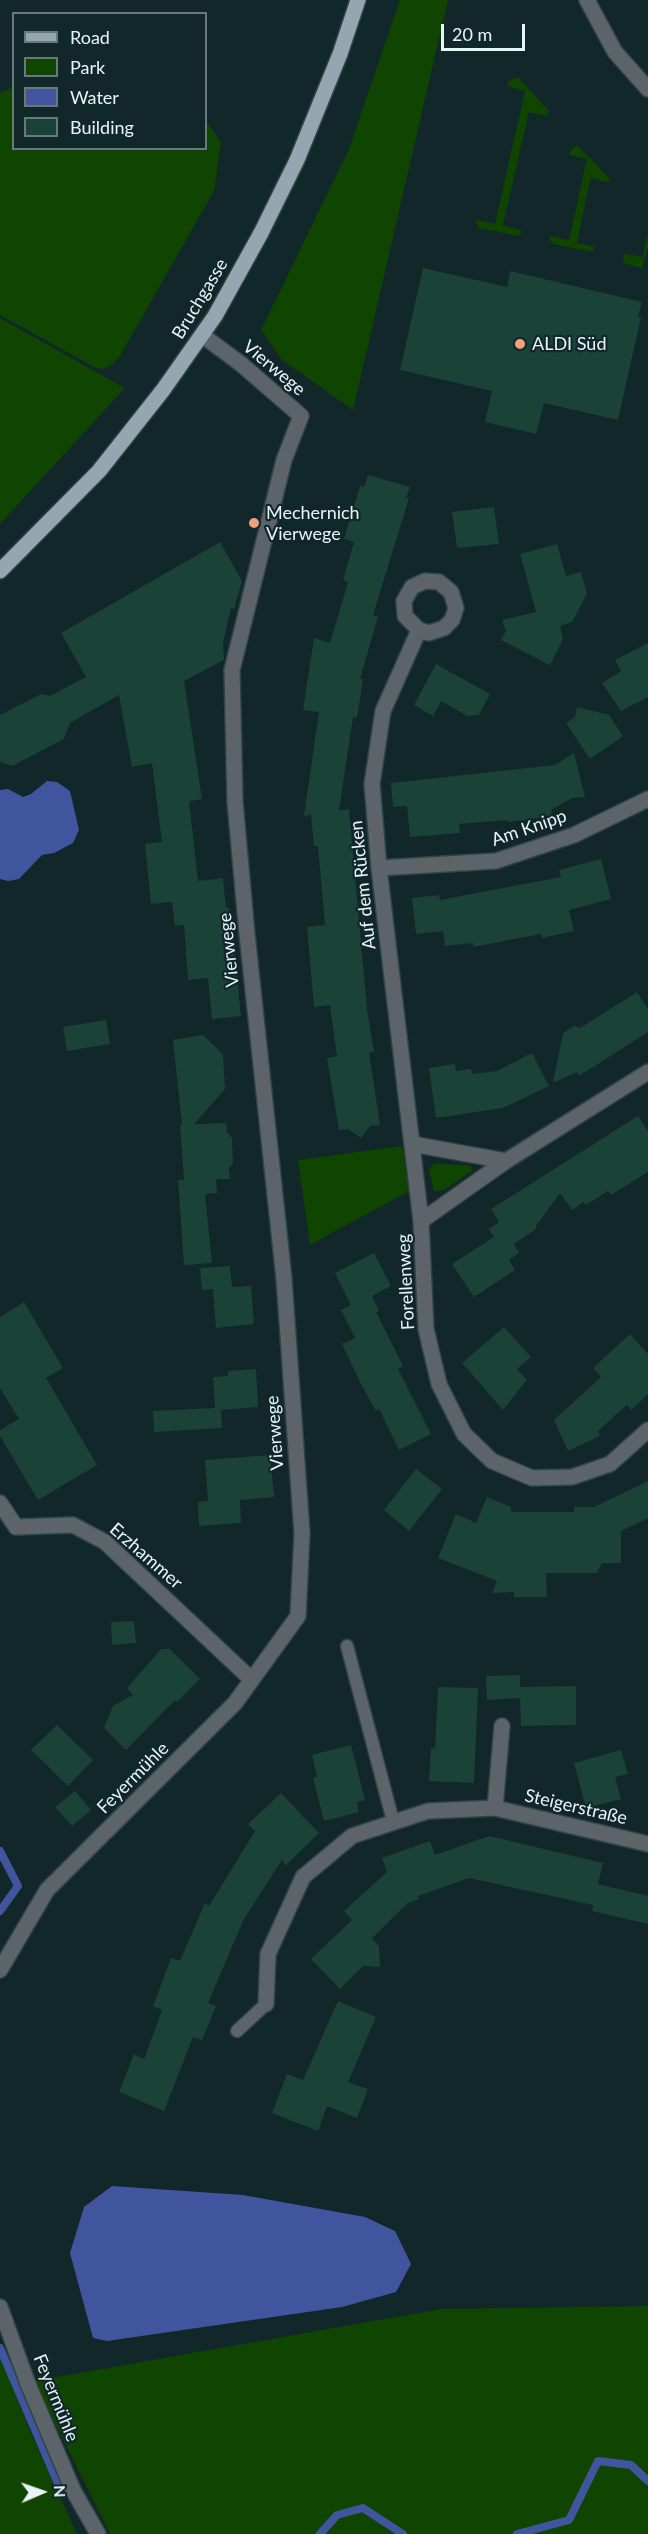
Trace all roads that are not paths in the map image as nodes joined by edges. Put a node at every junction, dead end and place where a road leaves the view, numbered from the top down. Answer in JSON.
{"nodes":[{"id":1,"x":358,"y":0,"type":"edge"},
{"id":2,"x":587,"y":0,"type":"edge"},
{"id":3,"x":648,"y":89,"type":"edge"},
{"id":4,"x":202,"y":334,"type":"junction"},
{"id":5,"x":0,"y":571,"type":"edge"},
{"id":6,"x":419,"y":630,"type":"dead end"},
{"id":7,"x":648,"y":798,"type":"edge"},
{"id":8,"x":379,"y":868,"type":"junction"},
{"id":9,"x":648,"y":1072,"type":"edge"},
{"id":10,"x":412,"y":1144,"type":"junction"},
{"id":11,"x":506,"y":1161,"type":"junction"},
{"id":12,"x":418,"y":1196,"type":"joint"},
{"id":13,"x":422,"y":1221,"type":"junction"},
{"id":14,"x":648,"y":1430,"type":"edge"},
{"id":15,"x":0,"y":1503,"type":"edge"},
{"id":16,"x":298,"y":1616,"type":"joint"},
{"id":17,"x":346,"y":1646,"type":"dead end"},
{"id":18,"x":252,"y":1680,"type":"junction"},
{"id":19,"x":502,"y":1726,"type":"dead end"},
{"id":20,"x":495,"y":1808,"type":"junction"},
{"id":21,"x":393,"y":1821,"type":"junction"},
{"id":22,"x":648,"y":1844,"type":"edge"},
{"id":23,"x":0,"y":1970,"type":"edge"},
{"id":24,"x":266,"y":2004,"type":"joint"},
{"id":25,"x":237,"y":2031,"type":"dead end"},
{"id":26,"x":0,"y":2307,"type":"edge"},
{"id":27,"x":98,"y":2534,"type":"edge"}],
"edges":[{"from":1,"to":4,"type":"main road","name":"Bruchgasse"},
{"from":2,"to":3,"type":"street"},
{"from":4,"to":5,"type":"main road","name":"Bruchgasse"},
{"from":4,"to":16,"type":"street","name":"Vierwege"},
{"from":6,"to":8,"type":"street","name":"Auf dem Rücken"},
{"from":7,"to":8,"type":"street","name":"Am Knipp"},
{"from":8,"to":10,"type":"street","name":"Auf dem Rücken"},
{"from":9,"to":11,"type":"street"},
{"from":10,"to":11,"type":"street"},
{"from":10,"to":12,"type":"street","name":"Auf dem Rücken"},
{"from":11,"to":13,"type":"street"},
{"from":12,"to":13,"type":"street","name":"Forellenweg"},
{"from":13,"to":14,"type":"street","name":"Forellenweg"},
{"from":15,"to":18,"type":"street","name":"Erzhammer"},
{"from":16,"to":18,"type":"street","name":"Feyermühle"},
{"from":17,"to":21,"type":"lane"},
{"from":18,"to":23,"type":"street","name":"Feyermühle"},
{"from":19,"to":20,"type":"street"},
{"from":20,"to":21,"type":"street","name":"Steigerstraße"},
{"from":20,"to":22,"type":"street","name":"Steigerstraße"},
{"from":21,"to":24,"type":"street","name":"Steigerstraße"},
{"from":24,"to":25,"type":"lane","name":"Steigerstraße"},
{"from":26,"to":27,"type":"street","name":"Feyermühle"}]}
